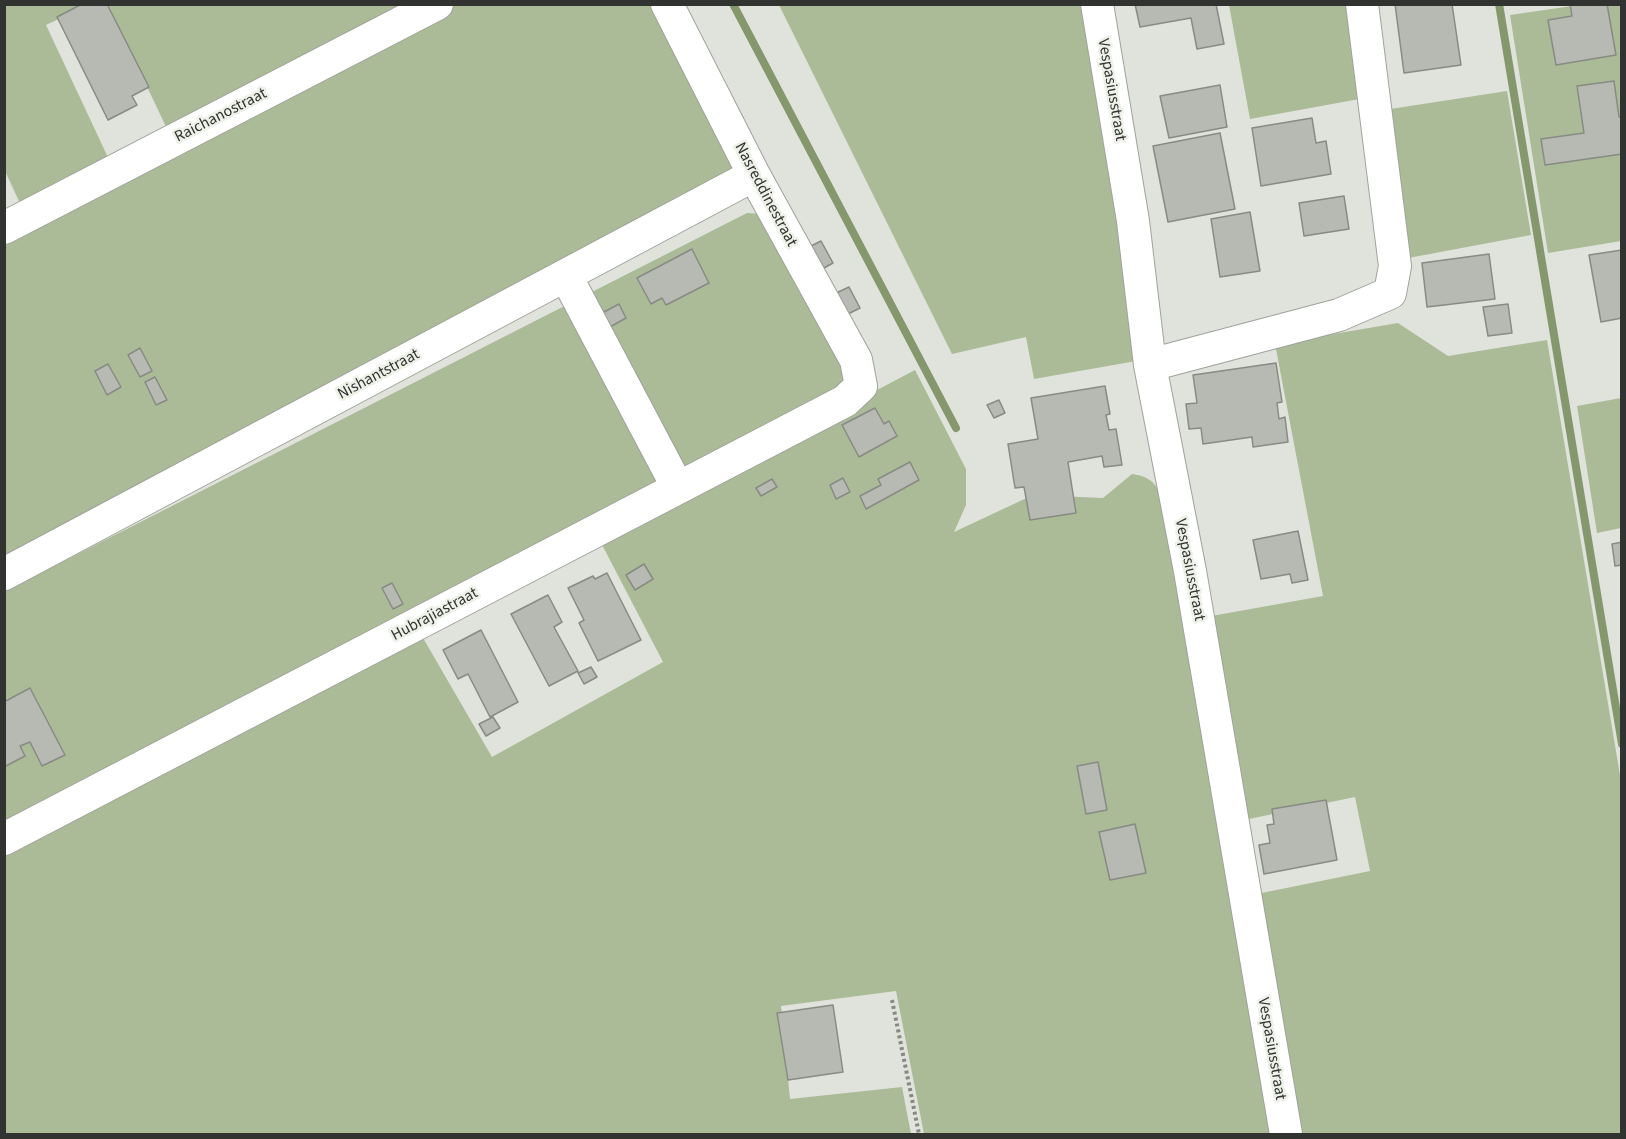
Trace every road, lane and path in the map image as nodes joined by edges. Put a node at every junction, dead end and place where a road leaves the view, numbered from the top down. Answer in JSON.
{"nodes":[{"id":1,"x":437,"y":4,"type":"edge"},
{"id":2,"x":667,"y":4,"type":"edge"},
{"id":3,"x":1097,"y":4,"type":"edge"},
{"id":4,"x":1362,"y":4,"type":"edge"},
{"id":5,"x":754,"y":175,"type":"junction"},
{"id":6,"x":4,"y":228,"type":"edge"},
{"id":7,"x":566,"y":276,"type":"junction"},
{"id":8,"x":1150,"y":365,"type":"junction"},
{"id":9,"x":861,"y":386,"type":"joint"},
{"id":10,"x":678,"y":488,"type":"junction"},
{"id":11,"x":4,"y":574,"type":"edge"},
{"id":12,"x":4,"y":839,"type":"edge"},
{"id":13,"x":892,"y":1000,"type":"dead end"},
{"id":14,"x":918,"y":1134,"type":"edge"},
{"id":15,"x":1286,"y":1134,"type":"edge"}],
"edges":[{"from":1,"to":6,"type":"street","name":"Raichanostraat"},
{"from":2,"to":5,"type":"street","name":"Nasreddinestraat"},
{"from":3,"to":8,"type":"street","name":"Vespasiusstraat"},
{"from":4,"to":8,"type":"street"},
{"from":5,"to":7,"type":"street","name":"Nishantstraat"},
{"from":5,"to":9,"type":"street","name":"Nasreddinestraat"},
{"from":7,"to":10,"type":"street"},
{"from":7,"to":11,"type":"street","name":"Nishantstraat"},
{"from":8,"to":15,"type":"street","name":"Vespasiusstraat"},
{"from":9,"to":10,"type":"street","name":"Hubrajiastraat"},
{"from":10,"to":12,"type":"street","name":"Hubrajiastraat"},
{"from":13,"to":14,"type":"path"}]}
